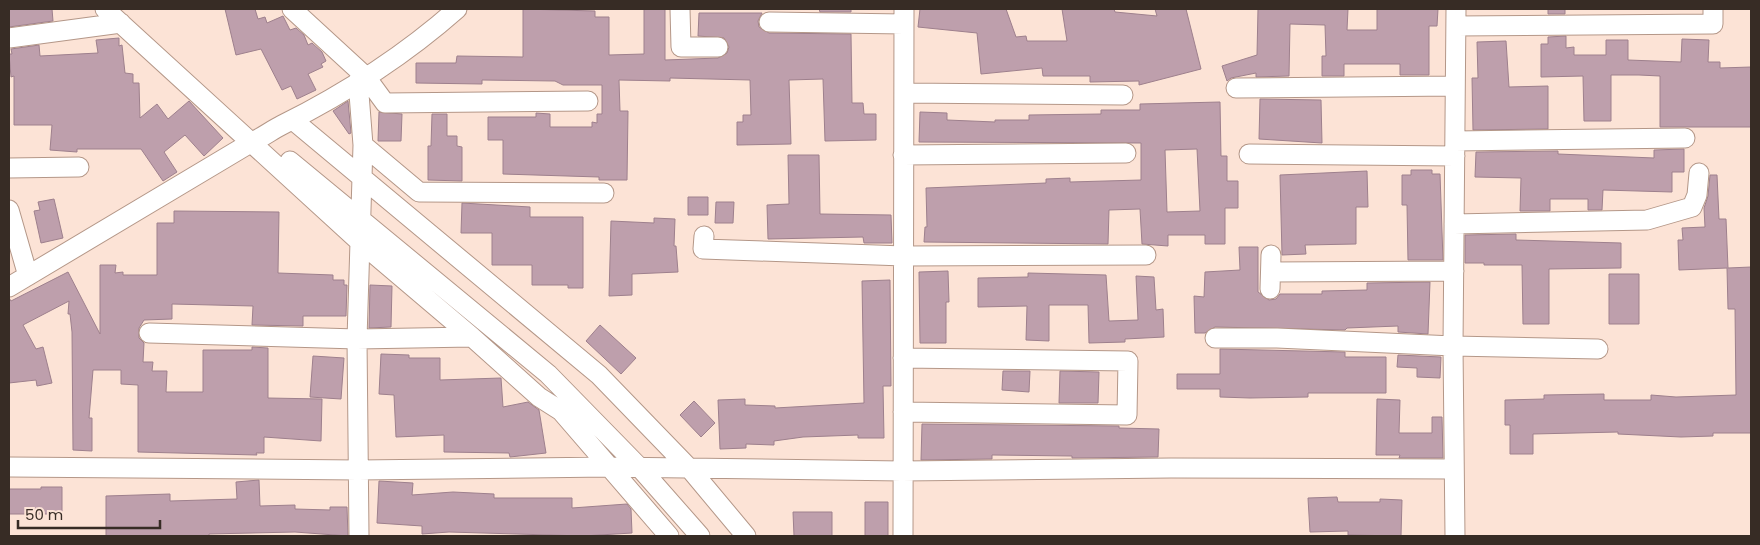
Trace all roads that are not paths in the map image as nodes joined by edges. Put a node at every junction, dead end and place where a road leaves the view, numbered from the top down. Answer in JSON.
{"nodes":[{"id":1,"x":105,"y":9,"type":"edge"},
{"id":2,"x":292,"y":9,"type":"edge"},
{"id":3,"x":457,"y":9,"type":"edge"},
{"id":4,"x":680,"y":9,"type":"edge"},
{"id":5,"x":1713,"y":9,"type":"edge"},
{"id":6,"x":904,"y":16,"type":"edge"},
{"id":7,"x":1456,"y":17,"type":"edge"},
{"id":8,"x":769,"y":22,"type":"dead end"},
{"id":9,"x":122,"y":23,"type":"junction"},
{"id":10,"x":9,"y":38,"type":"edge"},
{"id":11,"x":718,"y":47,"type":"dead end"},
{"id":12,"x":362,"y":79,"type":"junction"},
{"id":13,"x":1455,"y":86,"type":"junction"},
{"id":14,"x":1236,"y":88,"type":"dead end"},
{"id":15,"x":904,"y":93,"type":"junction"},
{"id":16,"x":1123,"y":95,"type":"dead end"},
{"id":17,"x":588,"y":101,"type":"dead end"},
{"id":18,"x":294,"y":121,"type":"junction"},
{"id":19,"x":1685,"y":138,"type":"dead end"},
{"id":20,"x":257,"y":140,"type":"junction"},
{"id":21,"x":363,"y":145,"type":"junction"},
{"id":22,"x":1455,"y":148,"type":"junction"},
{"id":23,"x":1126,"y":153,"type":"dead end"},
{"id":24,"x":1249,"y":154,"type":"dead end"},
{"id":25,"x":903,"y":155,"type":"junction"},
{"id":26,"x":79,"y":167,"type":"dead end"},
{"id":27,"x":9,"y":168,"type":"edge"},
{"id":28,"x":1699,"y":174,"type":"dead end"},
{"id":29,"x":362,"y":177,"type":"junction"},
{"id":30,"x":604,"y":193,"type":"dead end"},
{"id":31,"x":9,"y":210,"type":"edge"},
{"id":32,"x":359,"y":218,"type":"junction"},
{"id":33,"x":1454,"y":224,"type":"junction"},
{"id":34,"x":704,"y":236,"type":"dead end"},
{"id":35,"x":360,"y":242,"type":"junction"},
{"id":36,"x":1146,"y":255,"type":"dead end"},
{"id":37,"x":904,"y":256,"type":"junction"},
{"id":38,"x":1454,"y":271,"type":"junction"},
{"id":39,"x":1271,"y":272,"type":"dead end"},
{"id":40,"x":28,"y":276,"type":"junction"},
{"id":41,"x":9,"y":286,"type":"edge"},
{"id":42,"x":148,"y":333,"type":"dead end"},
{"id":43,"x":472,"y":337,"type":"junction"},
{"id":44,"x":1215,"y":338,"type":"dead end"},
{"id":45,"x":357,"y":339,"type":"junction"},
{"id":46,"x":1453,"y":346,"type":"junction"},
{"id":47,"x":1598,"y":349,"type":"dead end"},
{"id":48,"x":903,"y":358,"type":"junction"},
{"id":49,"x":902,"y":412,"type":"junction"},
{"id":50,"x":9,"y":467,"type":"edge"},
{"id":51,"x":608,"y":467,"type":"junction"},
{"id":52,"x":641,"y":469,"type":"junction"},
{"id":53,"x":1453,"y":469,"type":"junction"},
{"id":54,"x":358,"y":470,"type":"junction"},
{"id":55,"x":690,"y":470,"type":"junction"},
{"id":56,"x":902,"y":472,"type":"junction"},
{"id":57,"x":359,"y":536,"type":"edge"},
{"id":58,"x":669,"y":536,"type":"edge"},
{"id":59,"x":700,"y":536,"type":"edge"},
{"id":60,"x":746,"y":536,"type":"edge"},
{"id":61,"x":903,"y":536,"type":"edge"},
{"id":62,"x":1455,"y":536,"type":"edge"}],
"edges":[{"from":1,"to":9,"type":"street"},
{"from":2,"to":12,"type":"street"},
{"from":3,"to":12,"type":"street"},
{"from":4,"to":11,"type":"street"},
{"from":5,"to":7,"type":"street"},
{"from":6,"to":8,"type":"street"},
{"from":6,"to":15,"type":"street"},
{"from":7,"to":13,"type":"street"},
{"from":9,"to":10,"type":"street"},
{"from":9,"to":20,"type":"street"},
{"from":12,"to":17,"type":"street"},
{"from":12,"to":18,"type":"street"},
{"from":12,"to":21,"type":"street"},
{"from":13,"to":14,"type":"street"},
{"from":13,"to":22,"type":"street"},
{"from":15,"to":16,"type":"street"},
{"from":15,"to":25,"type":"street"},
{"from":18,"to":20,"type":"street"},
{"from":18,"to":29,"type":"street"},
{"from":19,"to":22,"type":"street"},
{"from":20,"to":32,"type":"street"},
{"from":20,"to":35,"type":"street"},
{"from":20,"to":40,"type":"street"},
{"from":21,"to":29,"type":"street"},
{"from":21,"to":30,"type":"street"},
{"from":22,"to":24,"type":"street"},
{"from":22,"to":33,"type":"street"},
{"from":23,"to":25,"type":"street"},
{"from":25,"to":37,"type":"street"},
{"from":26,"to":27,"type":"street"},
{"from":28,"to":33,"type":"street"},
{"from":29,"to":32,"type":"street"},
{"from":29,"to":55,"type":"street"},
{"from":31,"to":40,"type":"street"},
{"from":32,"to":35,"type":"street"},
{"from":32,"to":52,"type":"street"},
{"from":33,"to":38,"type":"street"},
{"from":34,"to":37,"type":"street"},
{"from":35,"to":43,"type":"street"},
{"from":35,"to":45,"type":"street"},
{"from":36,"to":37,"type":"street"},
{"from":37,"to":48,"type":"street"},
{"from":38,"to":39,"type":"street"},
{"from":38,"to":46,"type":"street"},
{"from":40,"to":41,"type":"street"},
{"from":42,"to":45,"type":"street"},
{"from":43,"to":45,"type":"street"},
{"from":43,"to":51,"type":"street"},
{"from":44,"to":46,"type":"street"},
{"from":45,"to":54,"type":"street"},
{"from":46,"to":47,"type":"street"},
{"from":46,"to":53,"type":"street"},
{"from":48,"to":49,"type":"street"},
{"from":48,"to":49,"type":"street"},
{"from":49,"to":56,"type":"street"},
{"from":50,"to":54,"type":"street"},
{"from":51,"to":52,"type":"street"},
{"from":51,"to":54,"type":"street"},
{"from":51,"to":58,"type":"street"},
{"from":52,"to":55,"type":"street"},
{"from":52,"to":59,"type":"street"},
{"from":53,"to":56,"type":"street"},
{"from":53,"to":62,"type":"street"},
{"from":54,"to":57,"type":"street"},
{"from":55,"to":56,"type":"street"},
{"from":55,"to":60,"type":"street"},
{"from":56,"to":61,"type":"street"}]}
